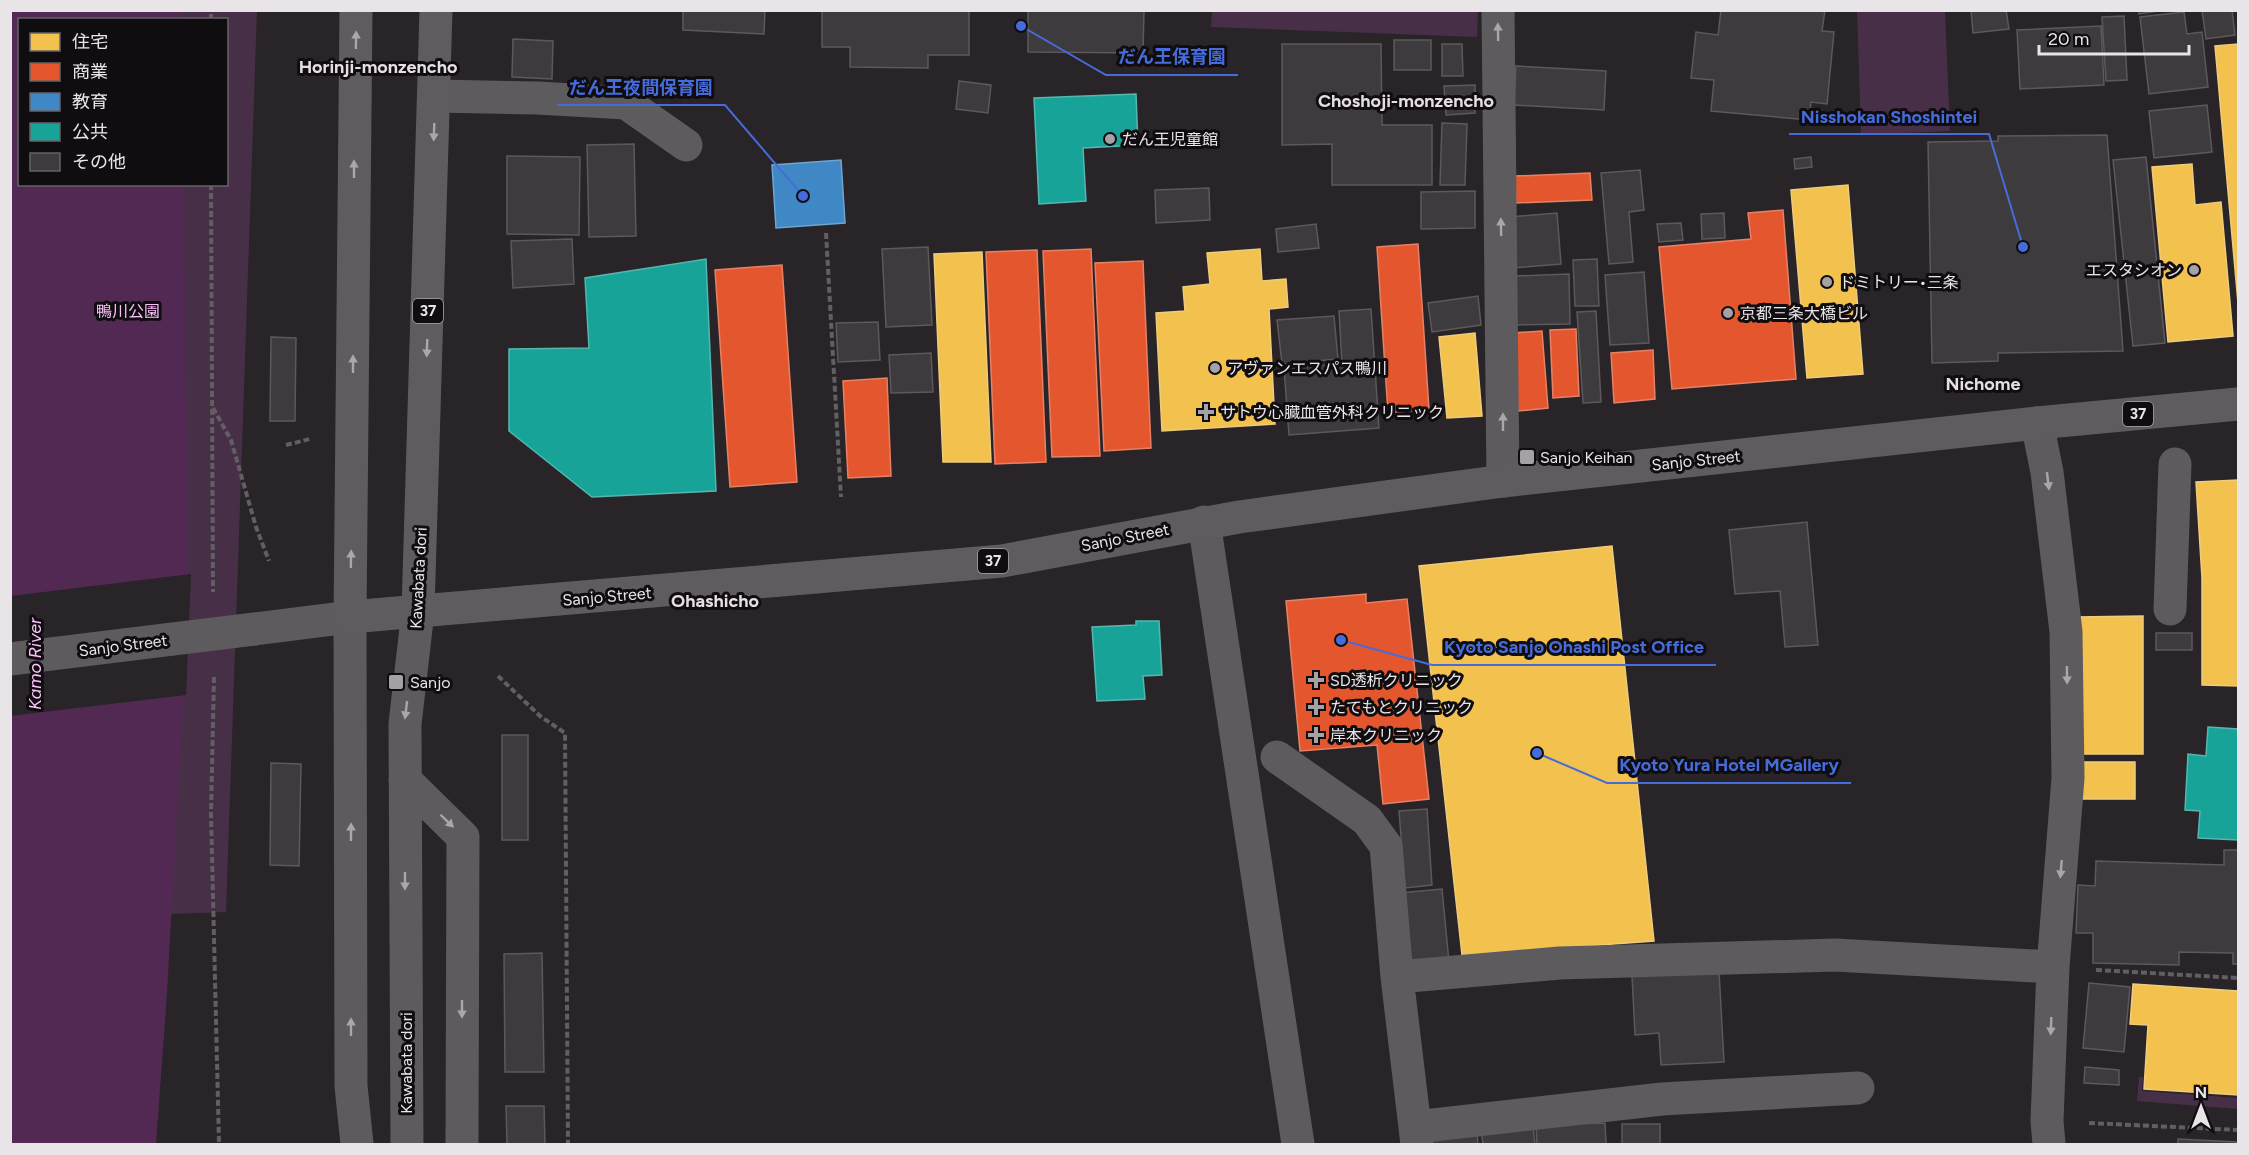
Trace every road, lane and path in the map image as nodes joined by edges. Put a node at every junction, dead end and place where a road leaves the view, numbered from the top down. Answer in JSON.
{"nodes":[{"id":1,"x":356,"y":10,"type":"edge"},
{"id":2,"x":436,"y":10,"type":"edge"},
{"id":3,"x":1498,"y":10,"type":"edge"},
{"id":4,"x":435,"y":96,"type":"junction"},
{"id":5,"x":686,"y":145,"type":"dead end"},
{"id":6,"x":826,"y":233,"type":"dead end"},
{"id":7,"x":2238,"y":404,"type":"edge"},
{"id":8,"x":212,"y":408,"type":"dead end"},
{"id":9,"x":2037,"y":423,"type":"junction"},
{"id":10,"x":2175,"y":464,"type":"dead end"},
{"id":11,"x":1503,"y":481,"type":"junction"},
{"id":12,"x":841,"y":497,"type":"dead end"},
{"id":13,"x":1203,"y":522,"type":"junction"},
{"id":14,"x":269,"y":561,"type":"dead end"},
{"id":15,"x":2170,"y":609,"type":"dead end"},
{"id":16,"x":418,"y":610,"type":"junction"},
{"id":17,"x":350,"y":617,"type":"junction"},
{"id":18,"x":10,"y":659,"type":"edge"},
{"id":19,"x":498,"y":676,"type":"dead end"},
{"id":20,"x":1277,"y":757,"type":"dead end"},
{"id":21,"x":405,"y":780,"type":"junction"},
{"id":22,"x":2053,"y":968,"type":"junction"},
{"id":23,"x":1397,"y":977,"type":"junction"},
{"id":24,"x":2238,"y":978,"type":"edge"},
{"id":25,"x":1858,"y":1088,"type":"dead end"},
{"id":26,"x":2238,"y":1130,"type":"edge"},
{"id":27,"x":2048,"y":1133,"type":"edge"},
{"id":28,"x":1417,"y":1136,"type":"edge"},
{"id":29,"x":357,"y":1144,"type":"edge"},
{"id":30,"x":407,"y":1144,"type":"edge"},
{"id":31,"x":462,"y":1144,"type":"edge"},
{"id":32,"x":568,"y":1144,"type":"edge"},
{"id":33,"x":1298,"y":1144,"type":"edge"}],
"edges":[{"from":17,"to":1,"type":"main road","one_way":true},
{"from":2,"to":4,"type":"main road","name":"Kawabata dori","number":"37"},
{"from":11,"to":3,"type":"street","one_way":true},
{"from":4,"to":5,"type":"street"},
{"from":4,"to":16,"type":"main road","name":"Kawabata dori","number":"37","one_way":true},
{"from":6,"to":12,"type":"path"},
{"from":7,"to":9,"type":"main road","name":"Sanjo Street","number":"37"},
{"from":8,"to":14,"type":"path"},
{"from":9,"to":11,"type":"main road","name":"Sanjo Street","number":"37"},
{"from":9,"to":22,"type":"street","one_way":true},
{"from":10,"to":15,"type":"street"},
{"from":11,"to":13,"type":"main road","name":"Sanjo Street","number":"37"},
{"from":13,"to":16,"type":"main road","name":"Sanjo Street","number":"37"},
{"from":13,"to":33,"type":"street"},
{"from":16,"to":17,"type":"main road","name":"Sanjo Street","number":"37"},
{"from":16,"to":21,"type":"street","name":"Kawabata dori","one_way":true},
{"from":17,"to":18,"type":"street","name":"Sanjo Street","bridge":true},
{"from":29,"to":17,"type":"street","one_way":true},
{"from":19,"to":32,"type":"path"},
{"from":20,"to":23,"type":"street"},
{"from":21,"to":30,"type":"street","name":"Kawabata dori","one_way":true},
{"from":21,"to":31,"type":"street","one_way":true},
{"from":22,"to":23,"type":"street"},
{"from":22,"to":24,"type":"path"},
{"from":22,"to":27,"type":"street","one_way":true},
{"from":23,"to":28,"type":"street"},
{"from":25,"to":28,"type":"street"},
{"from":26,"to":27,"type":"path"}]}
